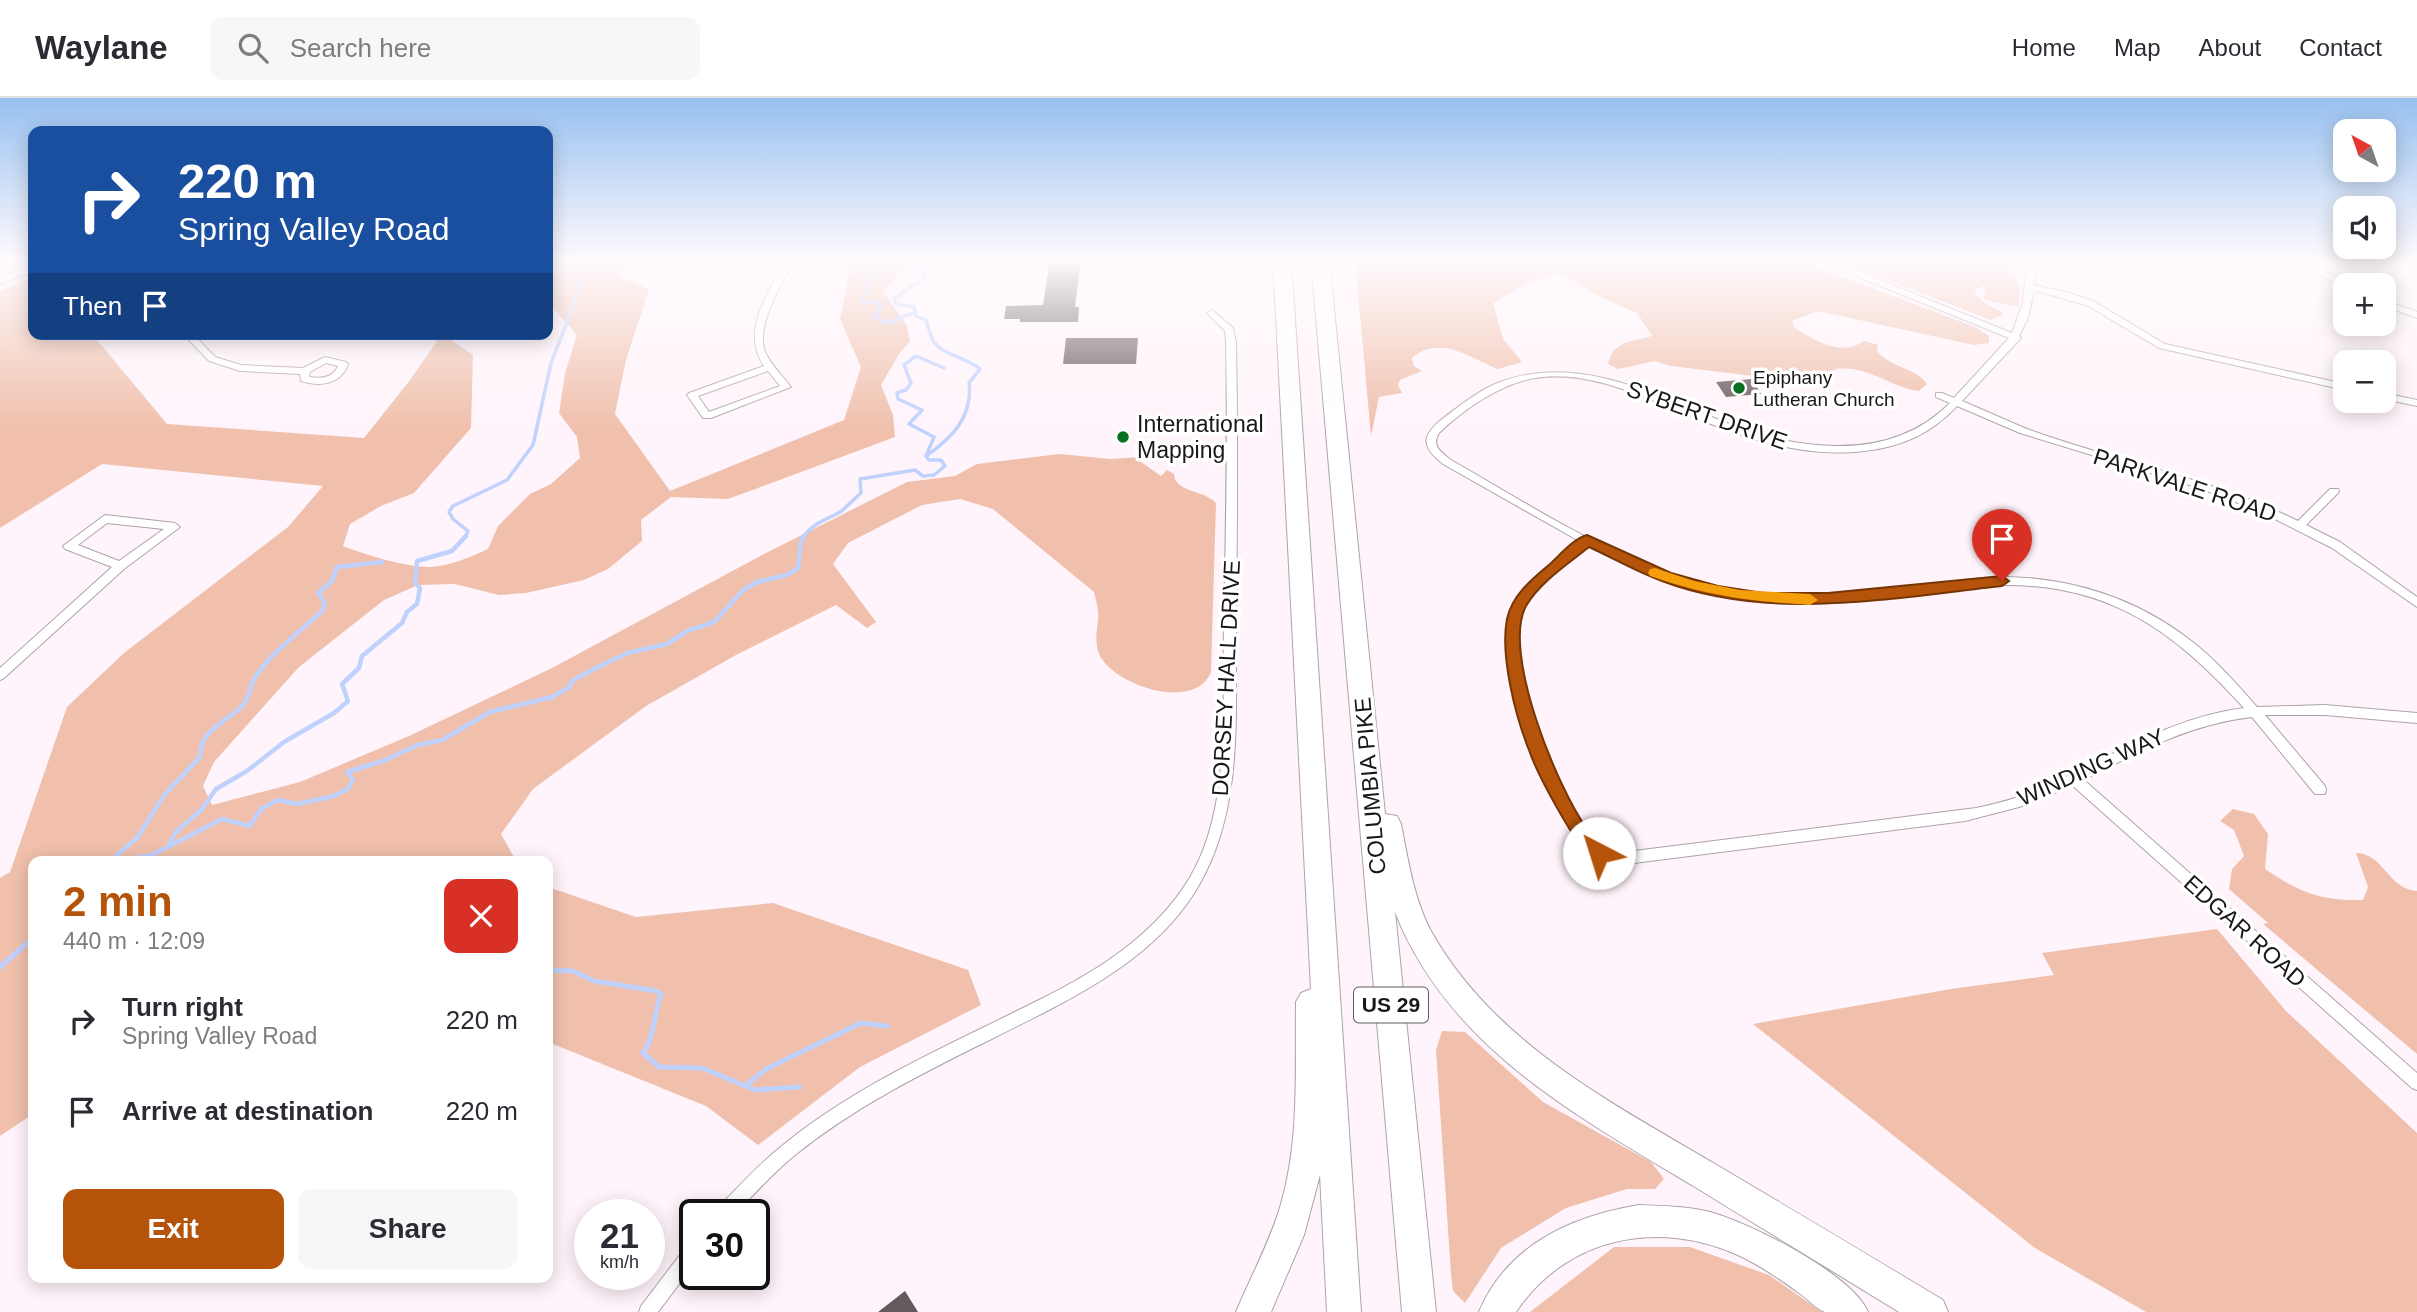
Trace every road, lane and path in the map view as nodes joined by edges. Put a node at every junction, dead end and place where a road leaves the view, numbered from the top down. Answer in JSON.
{"nodes":[{"id":1,"x":766,"y":316,"type":"edge"},
{"id":2,"x":1215,"y":316,"type":"edge"},
{"id":3,"x":1285,"y":316,"type":"edge"},
{"id":4,"x":1325,"y":316,"type":"edge"},
{"id":5,"x":1959,"y":316,"type":"edge"},
{"id":6,"x":2025,"y":316,"type":"edge"},
{"id":7,"x":2112,"y":316,"type":"edge"},
{"id":8,"x":2016,"y":338,"type":"junction"},
{"id":9,"x":194,"y":340,"type":"edge"},
{"id":10,"x":769,"y":367,"type":"junction"},
{"id":11,"x":304,"y":371,"type":"dead end"},
{"id":12,"x":2333,"y":384,"type":"edge"},
{"id":13,"x":1939,"y":395,"type":"dead end"},
{"id":14,"x":2396,"y":399,"type":"edge"},
{"id":15,"x":1956,"y":402,"type":"junction"},
{"id":16,"x":2417,"y":403,"type":"edge"},
{"id":17,"x":2334,"y":491,"type":"dead end"},
{"id":18,"x":2300,"y":525,"type":"junction"},
{"id":19,"x":1587,"y":540,"type":"junction"},
{"id":20,"x":120,"y":566,"type":"junction"},
{"id":21,"x":2417,"y":603,"type":"edge"},
{"id":22,"x":0,"y":676,"type":"edge"},
{"id":23,"x":1362,"y":698,"type":"junction"},
{"id":24,"x":2252,"y":710,"type":"junction"},
{"id":25,"x":2417,"y":718,"type":"edge"},
{"id":26,"x":2074,"y":779,"type":"junction"},
{"id":27,"x":2320,"y":790,"type":"dead end"},
{"id":28,"x":1314,"y":806,"type":"junction"},
{"id":29,"x":2417,"y":1083,"type":"edge"},
{"id":30,"x":739,"y":1199,"type":"edge"},
{"id":31,"x":679,"y":1270,"type":"edge"},
{"id":32,"x":648,"y":1312,"type":"edge"},
{"id":33,"x":1253,"y":1312,"type":"edge"},
{"id":34,"x":1344,"y":1312,"type":"edge"},
{"id":35,"x":1419,"y":1312,"type":"edge"},
{"id":36,"x":1496,"y":1312,"type":"edge"},
{"id":37,"x":1851,"y":1312,"type":"edge"},
{"id":38,"x":1931,"y":1312,"type":"edge"}],
"edges":[{"from":1,"to":10,"type":"street"},
{"from":2,"to":30,"type":"street","name":"DORSEY HALL DRIVE"},
{"from":3,"to":28,"type":"highway","number":"US 29"},
{"from":4,"to":23,"type":"highway","name":"COLUMBIA PIKE","number":"US 29"},
{"from":5,"to":8,"type":"street"},
{"from":6,"to":8,"type":"street","name":"SYBERT DRIVE"},
{"from":7,"to":12,"type":"street"},
{"from":8,"to":15,"type":"street","name":"SYBERT DRIVE"},
{"from":9,"to":11,"type":"street"},
{"from":10,"to":10,"type":"street"},
{"from":13,"to":15,"type":"street","name":"PARKVALE ROAD"},
{"from":14,"to":16,"type":"street"},
{"from":15,"to":18,"type":"street","name":"PARKVALE ROAD"},
{"from":15,"to":19,"type":"street","name":"SYBERT DRIVE"},
{"from":17,"to":18,"type":"street"},
{"from":18,"to":21,"type":"street","name":"PARKVALE ROAD"},
{"from":19,"to":24,"type":"street"},
{"from":19,"to":26,"type":"street","name":"WINDING WAY"},
{"from":20,"to":20,"type":"street"},
{"from":20,"to":22,"type":"street"},
{"from":23,"to":35,"type":"highway","name":"COLUMBIA PIKE","number":"US 29"},
{"from":23,"to":38,"type":"highway"},
{"from":24,"to":25,"type":"street","name":"WINDING WAY"},
{"from":24,"to":26,"type":"street","name":"WINDING WAY"},
{"from":24,"to":27,"type":"street"},
{"from":26,"to":29,"type":"street","name":"EDGAR ROAD"},
{"from":28,"to":33,"type":"highway"},
{"from":28,"to":34,"type":"highway","number":"US 29"},
{"from":31,"to":32,"type":"street"},
{"from":36,"to":37,"type":"highway"}]}
